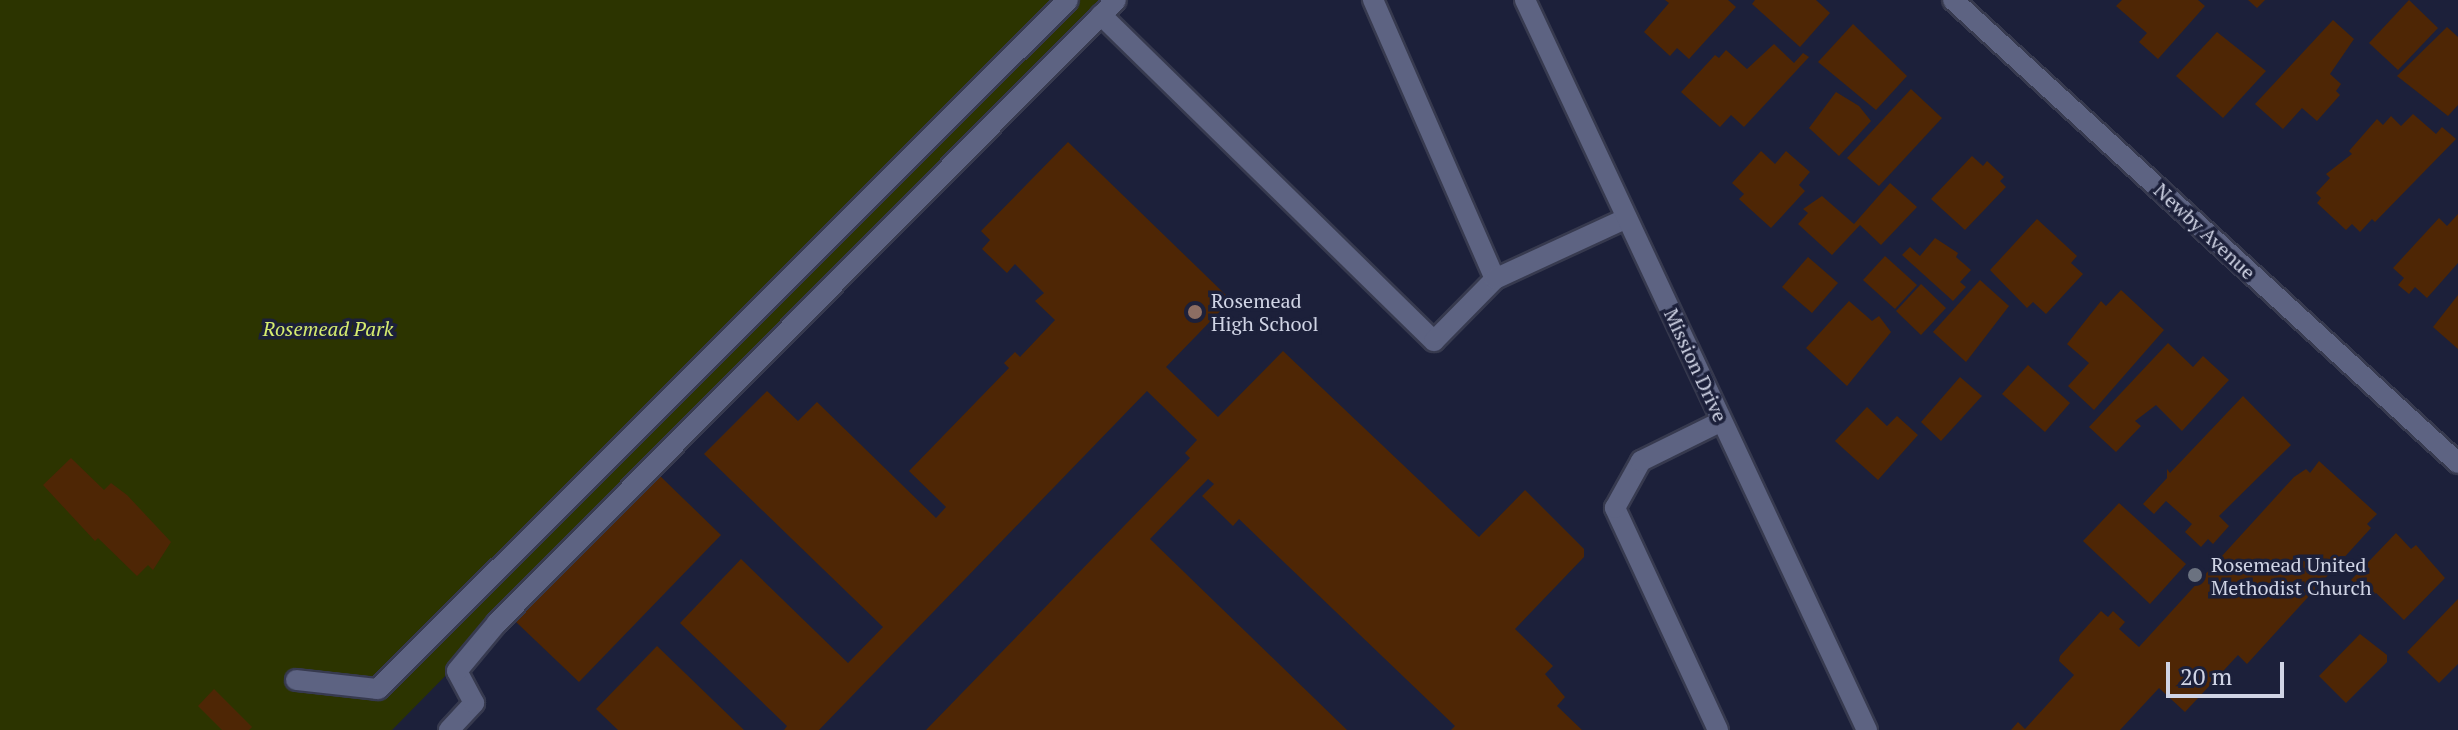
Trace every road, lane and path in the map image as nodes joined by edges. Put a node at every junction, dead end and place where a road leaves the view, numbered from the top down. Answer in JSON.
{"nodes":[{"id":1,"x":1068,"y":0,"type":"edge"},
{"id":2,"x":1116,"y":0,"type":"edge"},
{"id":3,"x":1373,"y":0,"type":"edge"},
{"id":4,"x":1525,"y":0,"type":"edge"},
{"id":5,"x":1953,"y":0,"type":"edge"},
{"id":6,"x":1101,"y":15,"type":"junction"},
{"id":7,"x":1627,"y":218,"type":"junction"},
{"id":8,"x":1495,"y":279,"type":"junction"},
{"id":9,"x":1722,"y":421,"type":"junction"},
{"id":10,"x":2458,"y":463,"type":"edge"},
{"id":11,"x":296,"y":680,"type":"dead end"},
{"id":12,"x":449,"y":730,"type":"edge"},
{"id":13,"x":1718,"y":730,"type":"edge"},
{"id":14,"x":1867,"y":730,"type":"edge"}],
"edges":[{"from":1,"to":11,"type":"main road"},
{"from":2,"to":6,"type":"main road"},
{"from":3,"to":8,"type":"main road"},
{"from":4,"to":7,"type":"main road","name":"Mission Drive"},
{"from":5,"to":10,"type":"main road","name":"Newby Avenue"},
{"from":6,"to":8,"type":"main road"},
{"from":6,"to":12,"type":"main road"},
{"from":7,"to":8,"type":"main road"},
{"from":7,"to":9,"type":"main road","name":"Mission Drive"},
{"from":9,"to":13,"type":"main road"},
{"from":9,"to":14,"type":"main road","name":"Mission Drive"}]}
